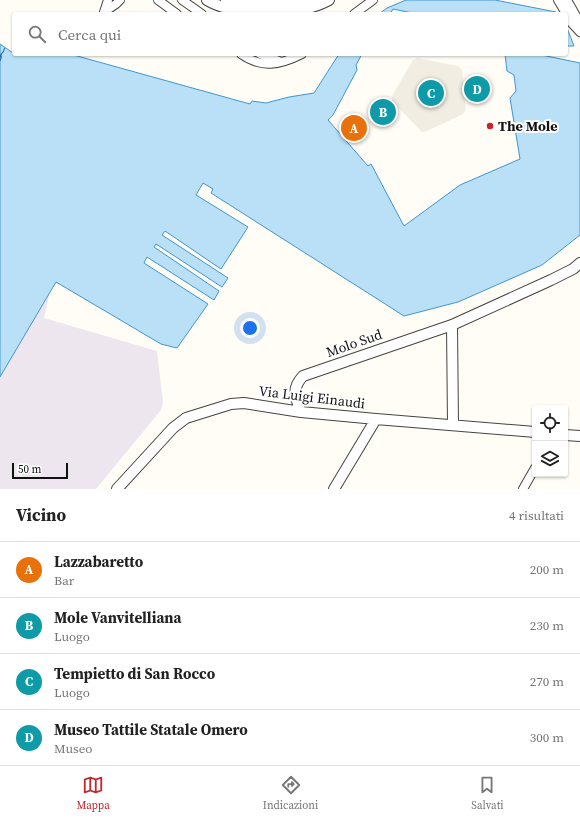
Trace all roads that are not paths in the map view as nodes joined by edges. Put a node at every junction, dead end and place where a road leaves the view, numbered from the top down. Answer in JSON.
{"nodes":[{"id":1,"x":108,"y":0,"type":"edge"},
{"id":2,"x":120,"y":0,"type":"edge"},
{"id":3,"x":158,"y":0,"type":"edge"},
{"id":4,"x":182,"y":0,"type":"edge"},
{"id":5,"x":207,"y":0,"type":"edge"},
{"id":6,"x":226,"y":0,"type":"edge"},
{"id":7,"x":312,"y":0,"type":"edge"},
{"id":8,"x":329,"y":0,"type":"edge"},
{"id":9,"x":373,"y":0,"type":"edge"},
{"id":10,"x":552,"y":0,"type":"edge"},
{"id":11,"x":558,"y":0,"type":"edge"},
{"id":12,"x":567,"y":0,"type":"edge"},
{"id":13,"x":174,"y":12,"type":"edge"},
{"id":14,"x":199,"y":12,"type":"edge"},
{"id":15,"x":357,"y":12,"type":"edge"},
{"id":16,"x":562,"y":12,"type":"edge"},
{"id":17,"x":564,"y":12,"type":"edge"},
{"id":18,"x":568,"y":19,"type":"edge"},
{"id":19,"x":580,"y":23,"type":"edge"},
{"id":20,"x":580,"y":32,"type":"edge"},
{"id":21,"x":245,"y":56,"type":"edge"},
{"id":22,"x":265,"y":56,"type":"edge"},
{"id":23,"x":296,"y":56,"type":"edge"},
{"id":24,"x":280,"y":62,"type":"junction"},
{"id":25,"x":580,"y":264,"type":"edge"},
{"id":26,"x":452,"y":325,"type":"junction"},
{"id":27,"x":301,"y":412,"type":"junction"},
{"id":28,"x":376,"y":419,"type":"junction"},
{"id":29,"x":453,"y":425,"type":"junction"},
{"id":30,"x":532,"y":432,"type":"edge"},
{"id":31,"x":568,"y":434,"type":"edge"},
{"id":32,"x":580,"y":436,"type":"edge"},
{"id":33,"x":532,"y":473,"type":"edge"},
{"id":34,"x":117,"y":489,"type":"edge"},
{"id":35,"x":334,"y":489,"type":"edge"},
{"id":36,"x":523,"y":489,"type":"edge"}],
"edges":[{"from":1,"to":2,"type":"street"},
{"from":3,"to":13,"type":"street"},
{"from":4,"to":14,"type":"street"},
{"from":5,"to":8,"type":"street"},
{"from":6,"to":7,"type":"street"},
{"from":9,"to":15,"type":"street"},
{"from":10,"to":16,"type":"street"},
{"from":11,"to":17,"type":"street"},
{"from":12,"to":19,"type":"street"},
{"from":18,"to":20,"type":"street"},
{"from":21,"to":24,"type":"street"},
{"from":22,"to":24,"type":"street"},
{"from":23,"to":24,"type":"street"},
{"from":25,"to":26,"type":"street","name":"Molo Sud"},
{"from":26,"to":27,"type":"street","name":"Molo Sud"},
{"from":26,"to":29,"type":"street"},
{"from":27,"to":28,"type":"street","name":"Via Luigi Einaudi"},
{"from":27,"to":34,"type":"street","name":"Via Luigi Einaudi"},
{"from":28,"to":29,"type":"street","name":"Via Luigi Einaudi"},
{"from":28,"to":35,"type":"street"},
{"from":29,"to":30,"type":"street","name":"Via Luigi Einaudi"},
{"from":31,"to":32,"type":"street"},
{"from":33,"to":36,"type":"street"}]}
